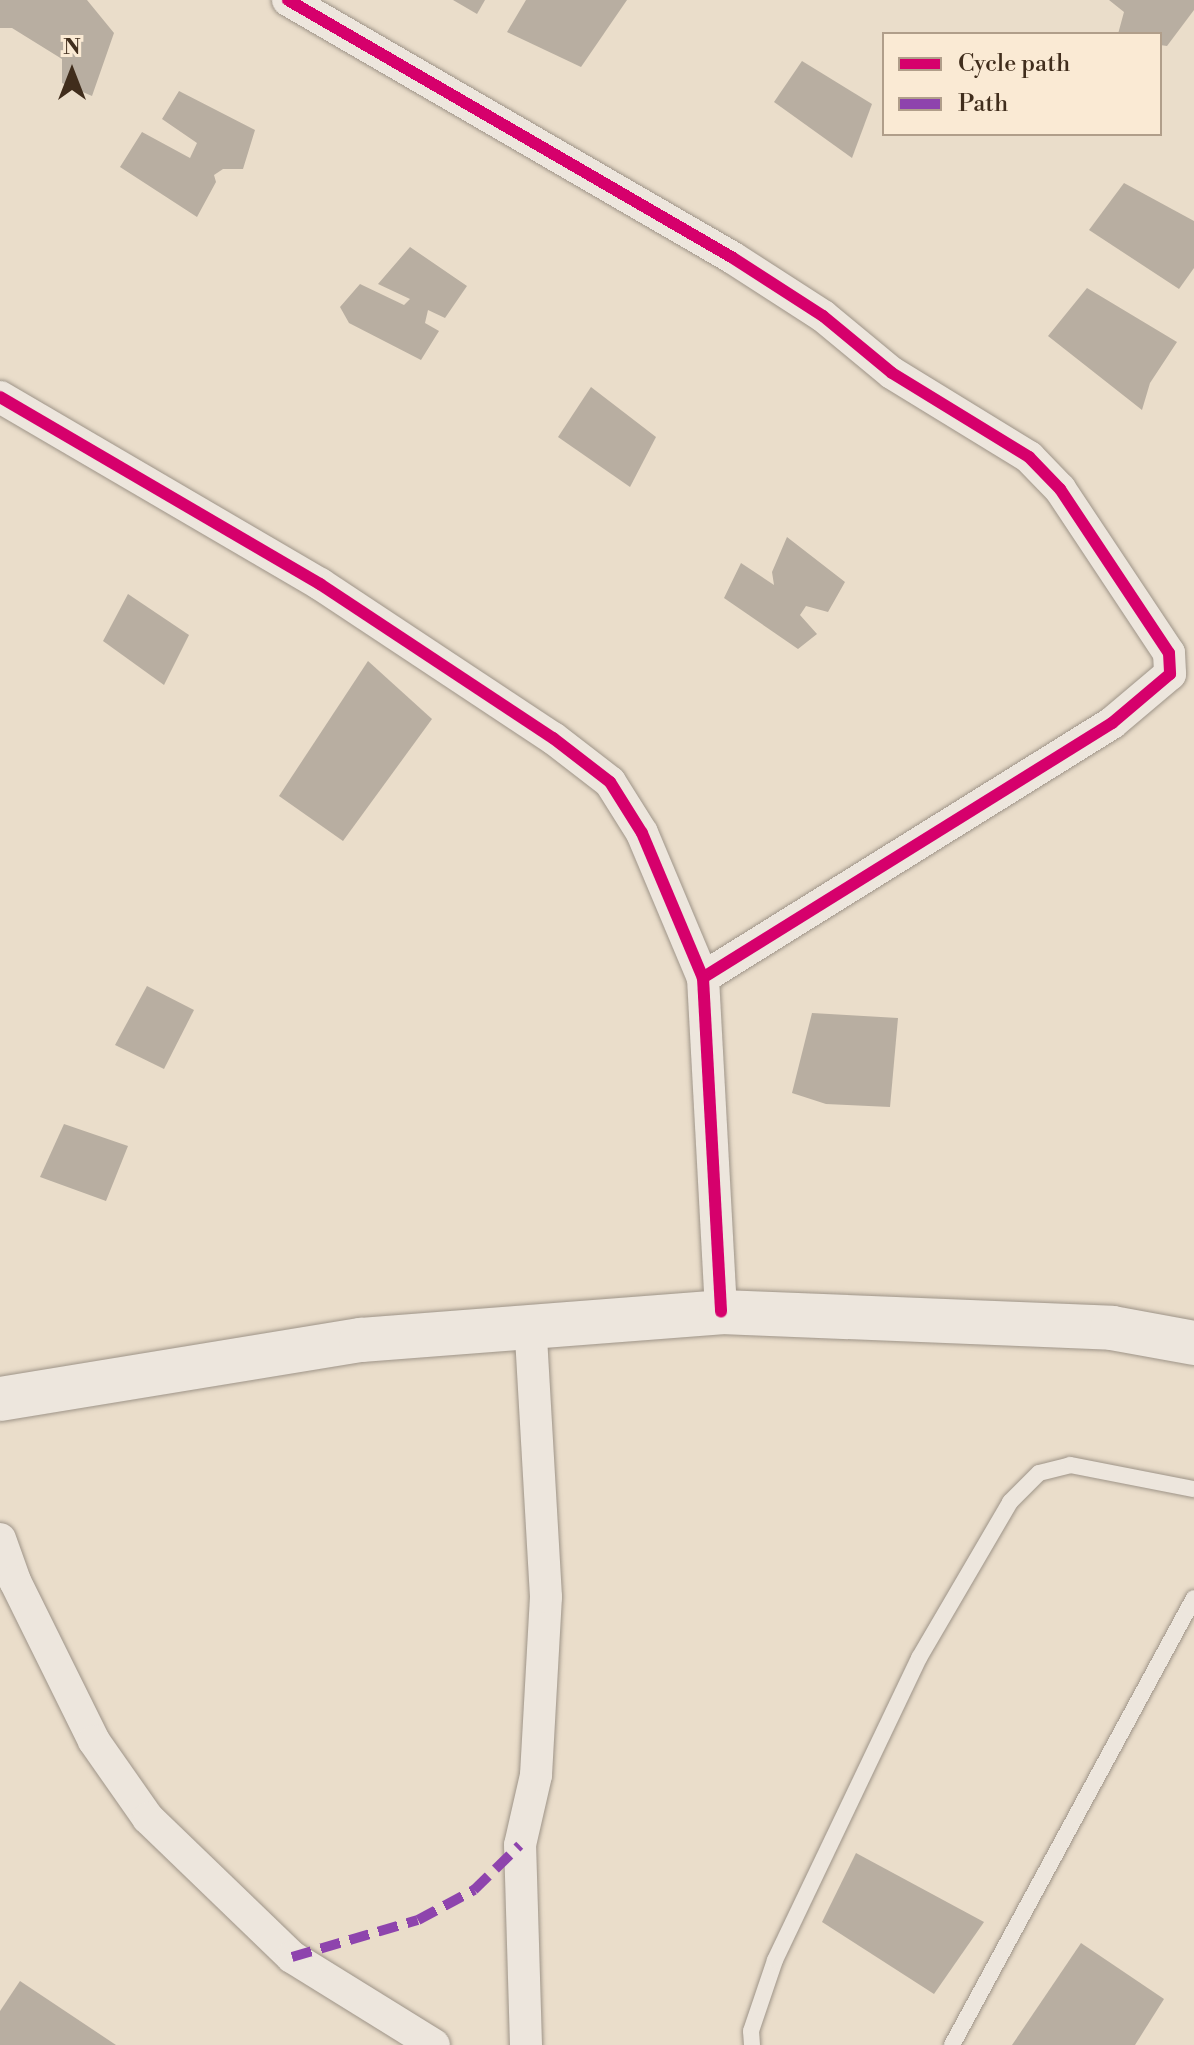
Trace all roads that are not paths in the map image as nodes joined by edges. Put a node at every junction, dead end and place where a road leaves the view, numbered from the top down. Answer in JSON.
{"nodes":[{"id":1,"x":288,"y":0,"type":"edge"},
{"id":2,"x":0,"y":397,"type":"edge"},
{"id":3,"x":703,"y":978,"type":"junction"},
{"id":4,"x":721,"y":1312,"type":"junction"},
{"id":5,"x":530,"y":1323,"type":"junction"},
{"id":6,"x":1194,"y":1343,"type":"edge"},
{"id":7,"x":0,"y":1399,"type":"edge"},
{"id":8,"x":1194,"y":1489,"type":"edge"},
{"id":9,"x":0,"y":1539,"type":"edge"},
{"id":10,"x":1194,"y":1598,"type":"edge"},
{"id":11,"x":434,"y":2045,"type":"edge"},
{"id":12,"x":526,"y":2045,"type":"edge"},
{"id":13,"x":752,"y":2045,"type":"edge"},
{"id":14,"x":952,"y":2045,"type":"edge"}],
"edges":[{"from":1,"to":3,"type":"street"},
{"from":2,"to":3,"type":"street"},
{"from":3,"to":4,"type":"street"},
{"from":4,"to":5,"type":"street"},
{"from":4,"to":6,"type":"street"},
{"from":5,"to":7,"type":"street"},
{"from":5,"to":12,"type":"street"},
{"from":8,"to":13,"type":"lane"},
{"from":9,"to":11,"type":"street"},
{"from":10,"to":14,"type":"lane"}]}
